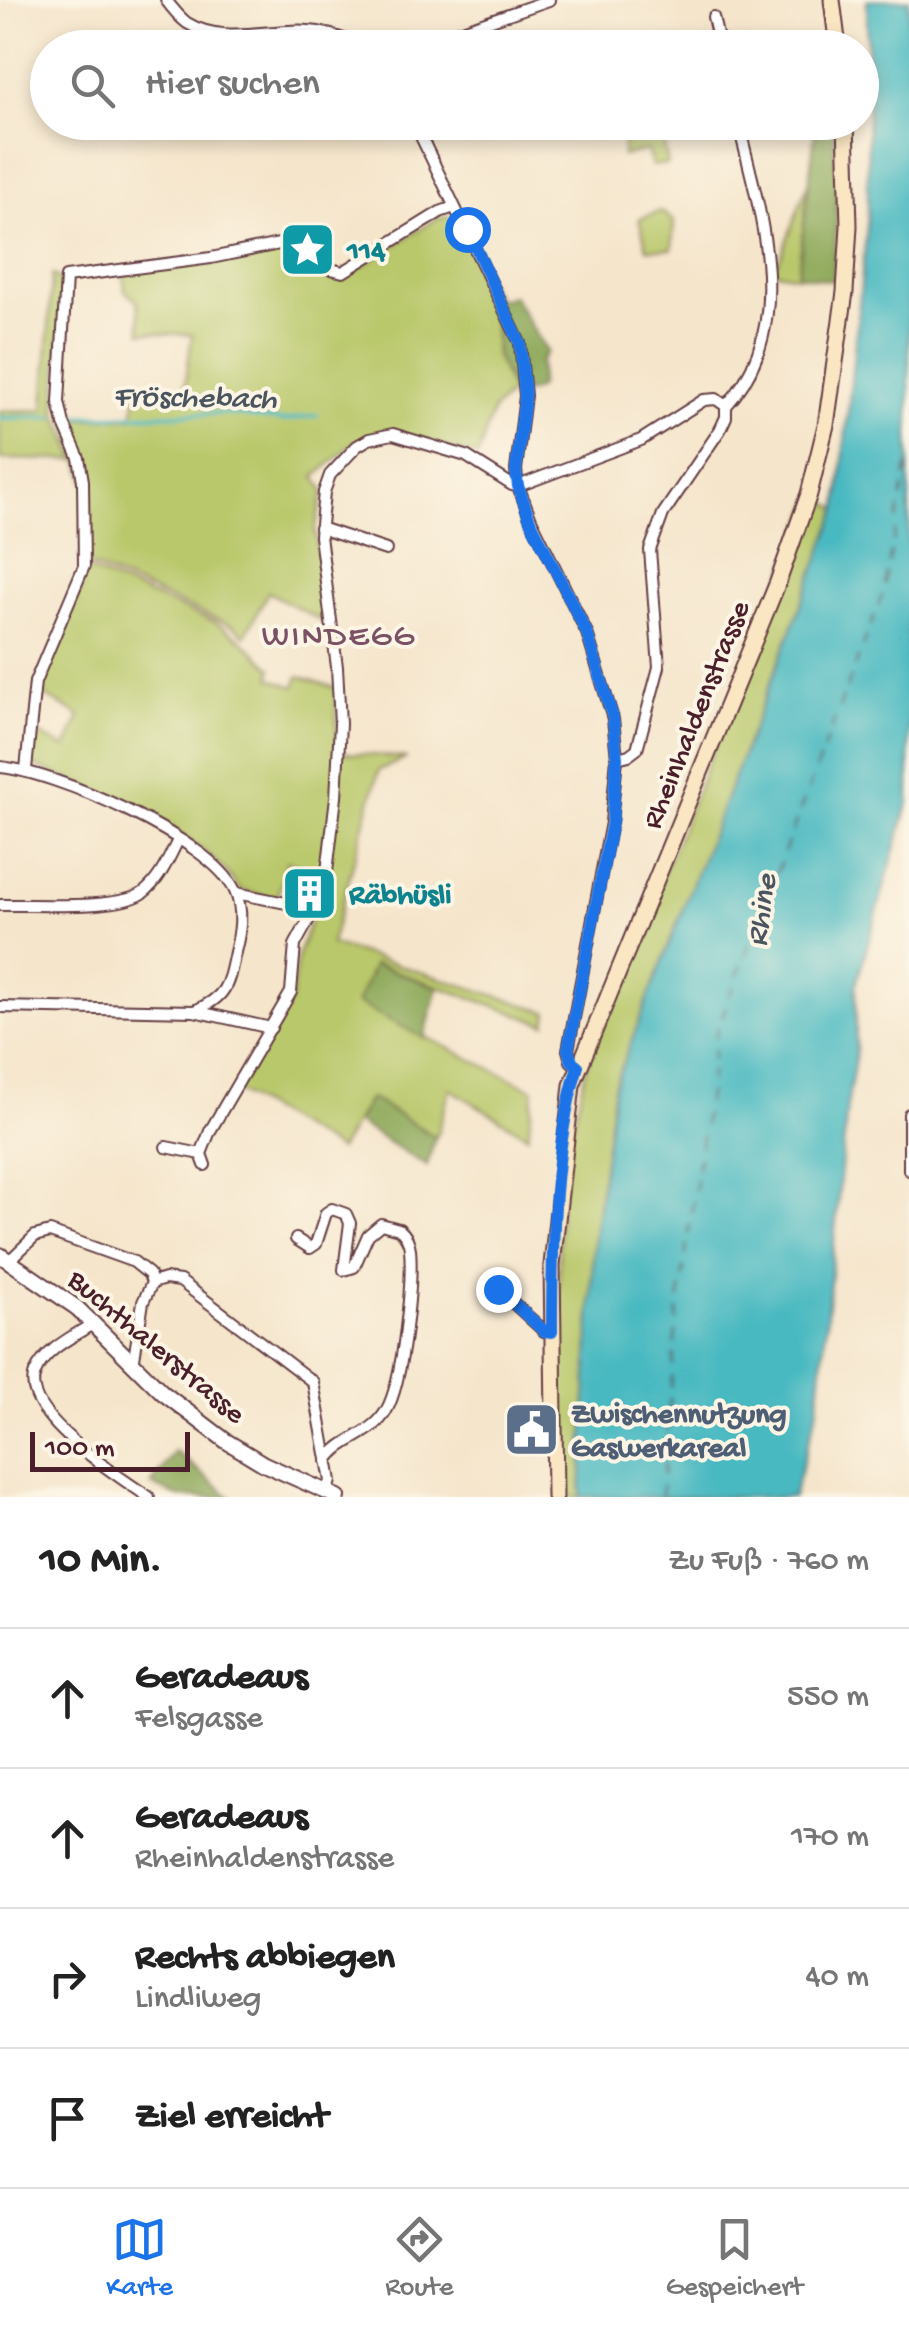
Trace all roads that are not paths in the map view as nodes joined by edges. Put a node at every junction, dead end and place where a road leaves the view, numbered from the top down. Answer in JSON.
{"nodes":[{"id":1,"x":166,"y":0,"type":"edge"},
{"id":2,"x":549,"y":0,"type":"edge"},
{"id":3,"x":832,"y":0,"type":"edge"},
{"id":4,"x":713,"y":17,"type":"dead end"},
{"id":5,"x":206,"y":30,"type":"edge"},
{"id":6,"x":462,"y":30,"type":"edge"},
{"id":7,"x":716,"y":30,"type":"edge"},
{"id":8,"x":836,"y":30,"type":"edge"},
{"id":9,"x":422,"y":140,"type":"edge"},
{"id":10,"x":743,"y":140,"type":"edge"},
{"id":11,"x":847,"y":140,"type":"edge"},
{"id":12,"x":454,"y":207,"type":"junction"},
{"id":13,"x":726,"y":406,"type":"junction"},
{"id":14,"x":518,"y":486,"type":"junction"},
{"id":15,"x":320,"y":528,"type":"junction"},
{"id":16,"x":386,"y":550,"type":"dead end"},
{"id":17,"x":617,"y":758,"type":"junction"},
{"id":18,"x":0,"y":768,"type":"edge"},
{"id":19,"x":26,"y":770,"type":"junction"},
{"id":20,"x":178,"y":840,"type":"junction"},
{"id":21,"x":236,"y":894,"type":"junction"},
{"id":22,"x":0,"y":905,"type":"edge"},
{"id":23,"x":316,"y":909,"type":"junction"},
{"id":24,"x":0,"y":1007,"type":"edge"},
{"id":25,"x":194,"y":1011,"type":"junction"},
{"id":26,"x":271,"y":1028,"type":"junction"},
{"id":27,"x":578,"y":1066,"type":"junction"},
{"id":28,"x":909,"y":1114,"type":"edge"},
{"id":29,"x":166,"y":1146,"type":"dead end"},
{"id":30,"x":909,"y":1170,"type":"edge"},
{"id":31,"x":296,"y":1239,"type":"dead end"},
{"id":32,"x":5,"y":1258,"type":"edge"},
{"id":33,"x":152,"y":1283,"type":"junction"},
{"id":34,"x":498,"y":1289,"type":"dead end"},
{"id":35,"x":94,"y":1324,"type":"junction"},
{"id":36,"x":552,"y":1332,"type":"junction"},
{"id":37,"x":133,"y":1364,"type":"junction"},
{"id":38,"x":327,"y":1461,"type":"junction"},
{"id":39,"x":332,"y":1494,"type":"edge"},
{"id":40,"x":149,"y":1497,"type":"edge"},
{"id":41,"x":554,"y":1497,"type":"edge"}],
"edges":[{"from":1,"to":5,"type":"street"},
{"from":2,"to":6,"type":"street"},
{"from":3,"to":8,"type":"main road"},
{"from":4,"to":7,"type":"street"},
{"from":9,"to":12,"type":"street"},
{"from":10,"to":13,"type":"street"},
{"from":11,"to":27,"type":"main road","name":"Rheinhaldenstrasse"},
{"from":12,"to":14,"type":"street"},
{"from":12,"to":19,"type":"street"},
{"from":13,"to":14,"type":"street"},
{"from":13,"to":17,"type":"street"},
{"from":14,"to":15,"type":"street"},
{"from":14,"to":17,"type":"street"},
{"from":15,"to":16,"type":"street"},
{"from":15,"to":23,"type":"street"},
{"from":17,"to":27,"type":"street"},
{"from":18,"to":19,"type":"street"},
{"from":19,"to":20,"type":"street"},
{"from":20,"to":21,"type":"street"},
{"from":20,"to":22,"type":"street"},
{"from":21,"to":23,"type":"street"},
{"from":21,"to":25,"type":"street"},
{"from":23,"to":26,"type":"street"},
{"from":24,"to":25,"type":"street"},
{"from":25,"to":26,"type":"street"},
{"from":26,"to":29,"type":"street"},
{"from":27,"to":36,"type":"main road","name":"Rheinhaldenstrasse"},
{"from":28,"to":30,"type":"street"},
{"from":31,"to":38,"type":"street"},
{"from":32,"to":33,"type":"street"},
{"from":32,"to":35,"type":"street","name":"Buchthalerstrasse"},
{"from":33,"to":37,"type":"street"},
{"from":33,"to":38,"type":"street"},
{"from":34,"to":36,"type":"street"},
{"from":35,"to":37,"type":"street","name":"Buchthalerstrasse"},
{"from":35,"to":40,"type":"street"},
{"from":36,"to":41,"type":"main road","name":"Rheinhaldenstrasse"},
{"from":37,"to":39,"type":"street","name":"Buchthalerstrasse"},
{"from":38,"to":39,"type":"street"}]}
